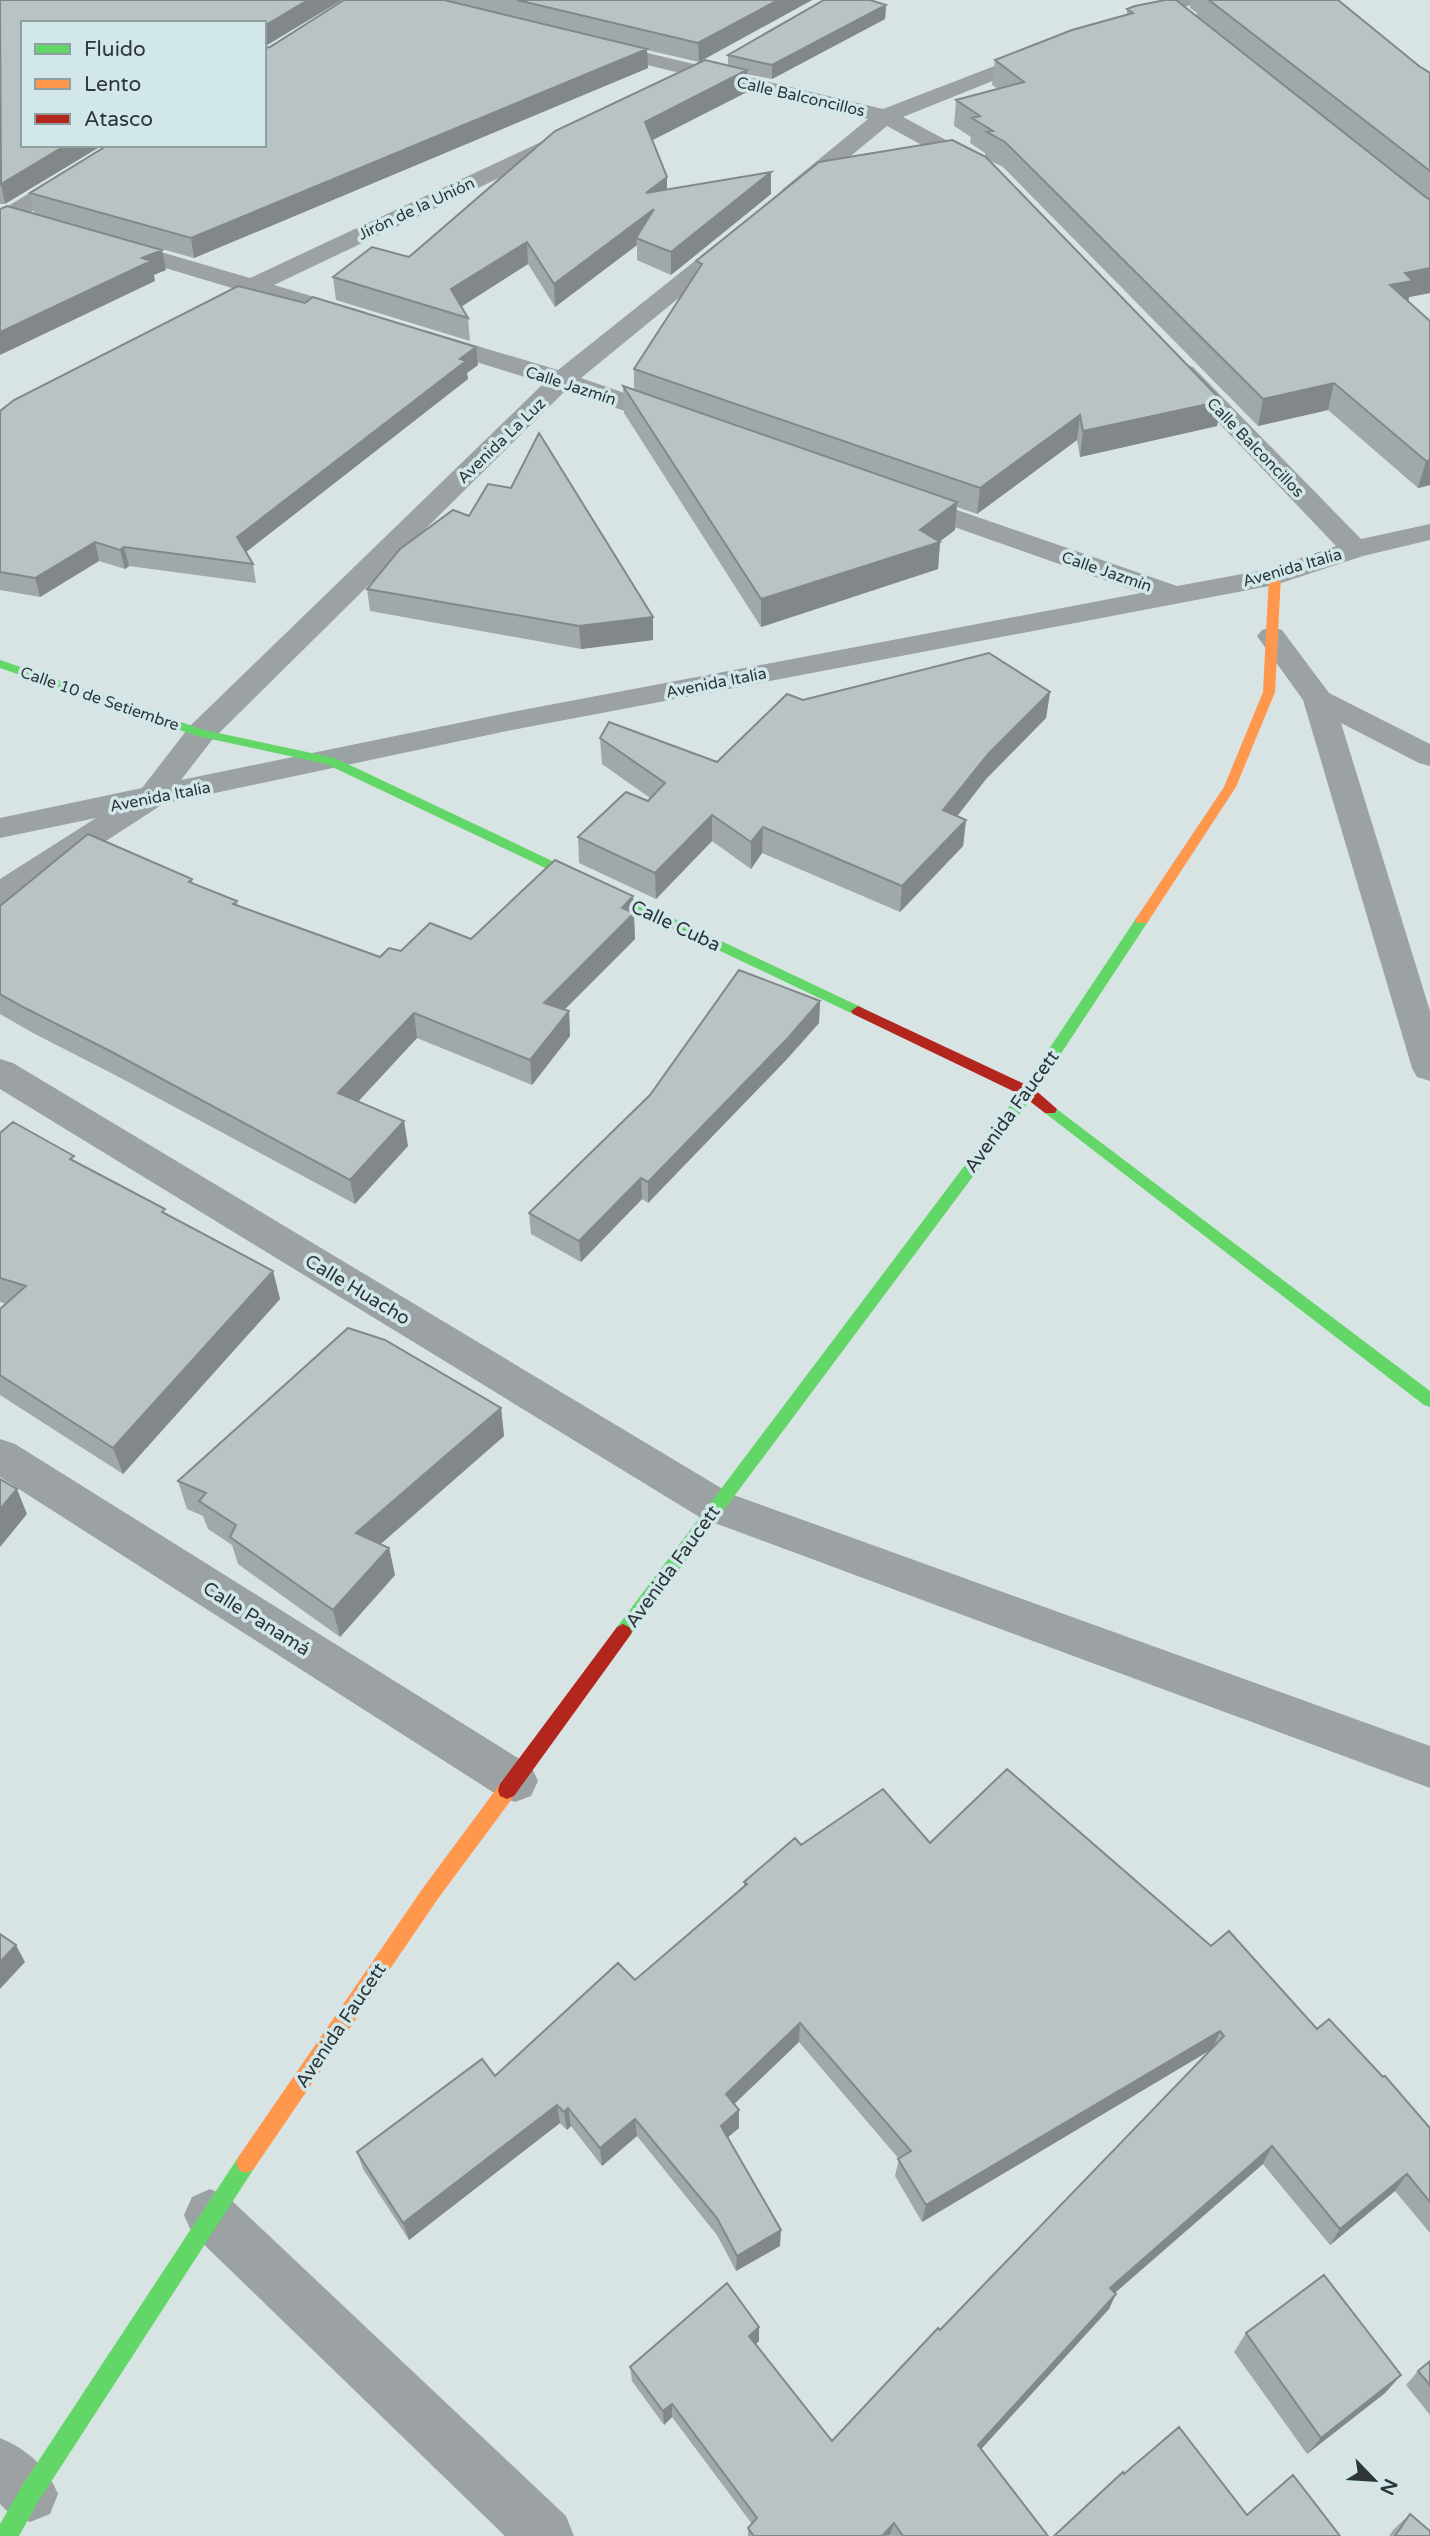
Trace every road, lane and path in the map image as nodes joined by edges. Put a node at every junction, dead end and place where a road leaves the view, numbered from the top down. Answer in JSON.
{"nodes":[{"id":1,"x":1174,"y":7,"type":"edge"},
{"id":2,"x":1115,"y":26,"type":"edge"},
{"id":3,"x":572,"y":41,"type":"edge"},
{"id":4,"x":1064,"y":46,"type":"edge"},
{"id":5,"x":725,"y":59,"type":"dead end"},
{"id":6,"x":703,"y":72,"type":"junction"},
{"id":7,"x":665,"y":90,"type":"edge"},
{"id":8,"x":885,"y":116,"type":"junction"},
{"id":9,"x":590,"y":126,"type":"edge"},
{"id":10,"x":121,"y":147,"type":"edge"},
{"id":11,"x":1002,"y":184,"type":"edge"},
{"id":12,"x":778,"y":205,"type":"edge"},
{"id":13,"x":3,"y":217,"type":"edge"},
{"id":14,"x":756,"y":222,"type":"edge"},
{"id":15,"x":35,"y":223,"type":"edge"},
{"id":16,"x":86,"y":238,"type":"edge"},
{"id":17,"x":253,"y":285,"type":"junction"},
{"id":18,"x":217,"y":304,"type":"edge"},
{"id":19,"x":382,"y":325,"type":"edge"},
{"id":20,"x":408,"y":333,"type":"edge"},
{"id":21,"x":1164,"y":352,"type":"edge"},
{"id":22,"x":562,"y":380,"type":"junction"},
{"id":23,"x":692,"y":426,"type":"edge"},
{"id":24,"x":888,"y":494,"type":"edge"},
{"id":25,"x":1430,"y":533,"type":"edge"},
{"id":26,"x":1355,"y":550,"type":"junction"},
{"id":27,"x":1275,"y":576,"type":"junction"},
{"id":28,"x":1174,"y":594,"type":"junction"},
{"id":29,"x":1272,"y":636,"type":"junction"},
{"id":30,"x":0,"y":664,"type":"edge"},
{"id":31,"x":1318,"y":699,"type":"junction"},
{"id":32,"x":201,"y":733,"type":"junction"},
{"id":33,"x":1430,"y":757,"type":"edge"},
{"id":34,"x":330,"y":761,"type":"junction"},
{"id":35,"x":152,"y":797,"type":"junction"},
{"id":36,"x":0,"y":828,"type":"edge"},
{"id":37,"x":0,"y":894,"type":"edge"},
{"id":38,"x":1430,"y":1068,"type":"edge"},
{"id":39,"x":0,"y":1072,"type":"edge"},
{"id":40,"x":1028,"y":1092,"type":"junction"},
{"id":41,"x":1430,"y":1400,"type":"edge"},
{"id":42,"x":0,"y":1456,"type":"edge"},
{"id":43,"x":716,"y":1506,"type":"junction"},
{"id":44,"x":1430,"y":1767,"type":"edge"},
{"id":45,"x":515,"y":1781,"type":"junction"},
{"id":46,"x":210,"y":2215,"type":"junction"},
{"id":47,"x":12,"y":2499,"type":"edge"},
{"id":48,"x":546,"y":2536,"type":"edge"}],
"edges":[{"from":1,"to":2,"type":"street"},
{"from":3,"to":6,"type":"street","name":"Calle Balconcillos"},
{"from":4,"to":8,"type":"street"},
{"from":5,"to":6,"type":"street"},
{"from":6,"to":7,"type":"street"},
{"from":6,"to":8,"type":"street","name":"Calle Balconcillos"},
{"from":8,"to":11,"type":"street","name":"Calle Balconcillos"},
{"from":8,"to":12,"type":"street"},
{"from":9,"to":17,"type":"street","name":"Jirón de la Unión"},
{"from":10,"to":13,"type":"street"},
{"from":13,"to":15,"type":"street"},
{"from":14,"to":22,"type":"street","name":"Avenida La Luz"},
{"from":16,"to":17,"type":"street"},
{"from":17,"to":18,"type":"street","name":"Jirón de la Unión"},
{"from":17,"to":19,"type":"street"},
{"from":20,"to":22,"type":"street","name":"Calle Jazmín"},
{"from":21,"to":26,"type":"street","name":"Calle Balconcillos"},
{"from":22,"to":23,"type":"street","name":"Calle Jazmín"},
{"from":22,"to":32,"type":"street","name":"Avenida La Luz"},
{"from":24,"to":28,"type":"street","name":"Calle Jazmín"},
{"from":25,"to":26,"type":"street","name":"Avenida Italia"},
{"from":26,"to":27,"type":"street","name":"Avenida Italia"},
{"from":27,"to":28,"type":"street","name":"Avenida Italia"},
{"from":27,"to":29,"type":"street","name":"Avenida Faucett"},
{"from":28,"to":34,"type":"street","name":"Avenida Italia"},
{"from":29,"to":31,"type":"street"},
{"from":29,"to":40,"type":"street","name":"Avenida Faucett"},
{"from":30,"to":32,"type":"street","name":"Calle 10 de Setiembre"},
{"from":31,"to":33,"type":"street"},
{"from":31,"to":38,"type":"street"},
{"from":32,"to":34,"type":"street","name":"Calle Cuba"},
{"from":32,"to":35,"type":"street","name":"Avenida La Luz"},
{"from":34,"to":35,"type":"street","name":"Avenida Italia"},
{"from":34,"to":40,"type":"street","name":"Calle Cuba"},
{"from":35,"to":36,"type":"street","name":"Avenida Italia"},
{"from":35,"to":37,"type":"street"},
{"from":39,"to":43,"type":"street","name":"Calle Huacho"},
{"from":40,"to":41,"type":"street","name":"Calle Cuba"},
{"from":40,"to":43,"type":"street","name":"Avenida Faucett"},
{"from":42,"to":45,"type":"street","name":"Calle Panamá"},
{"from":43,"to":44,"type":"street","name":"Calle Huacho"},
{"from":43,"to":45,"type":"street","name":"Avenida Faucett"},
{"from":45,"to":46,"type":"street","name":"Avenida Faucett"},
{"from":46,"to":47,"type":"street","name":"Avenida Faucett"},
{"from":46,"to":48,"type":"street"}]}
